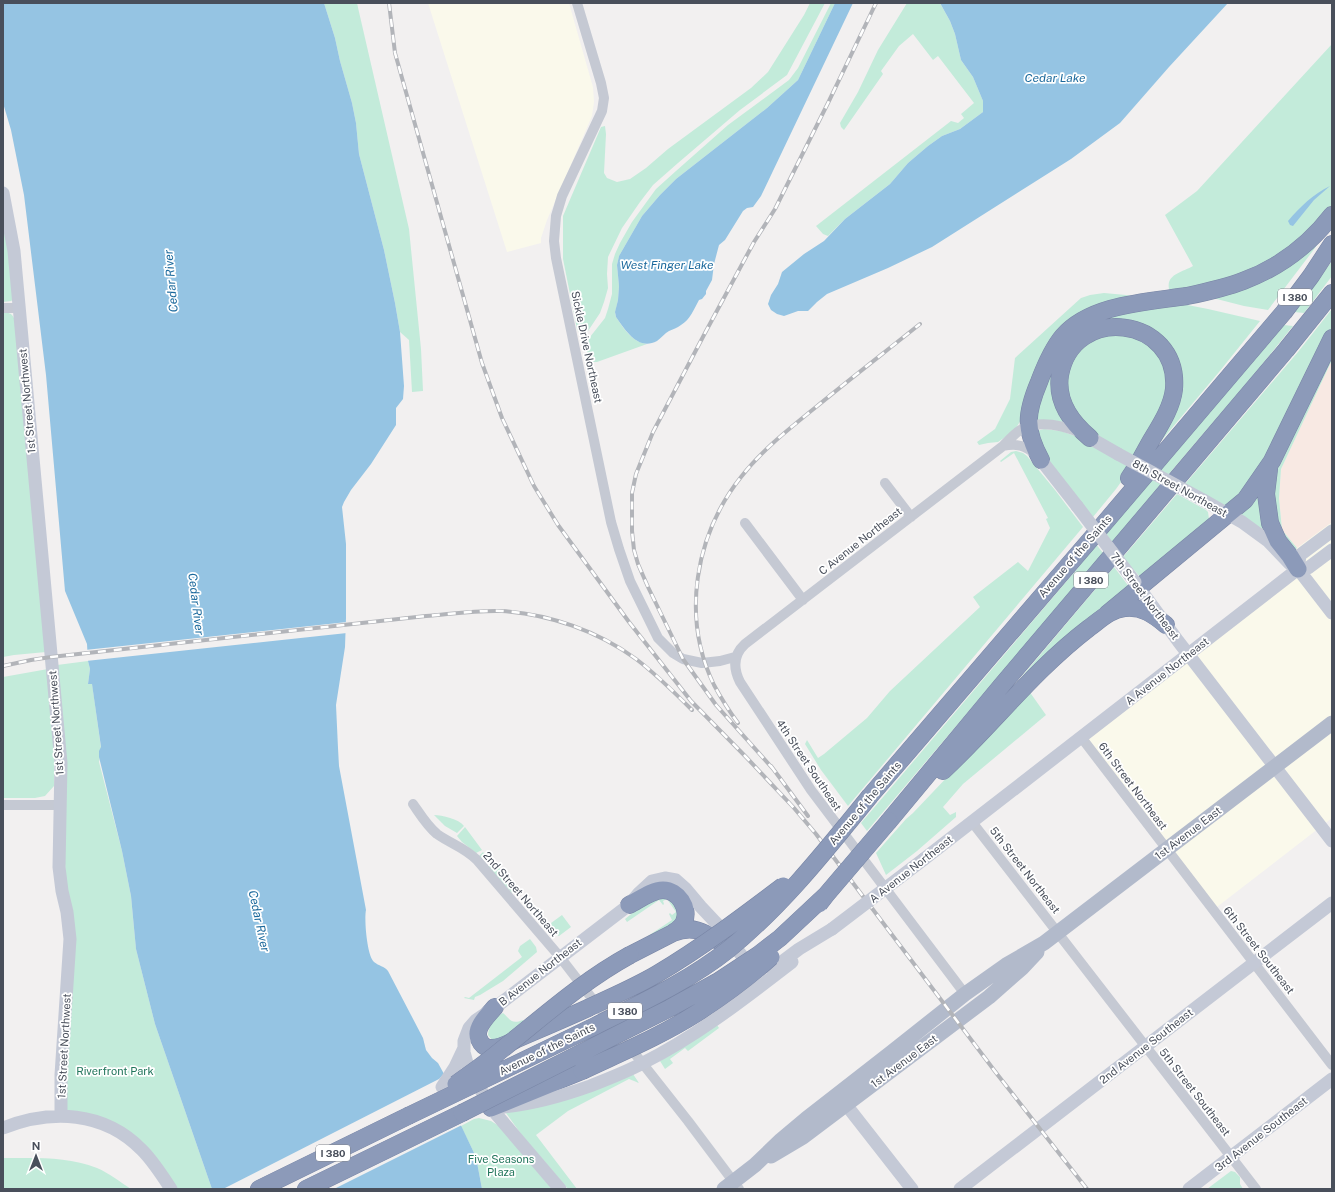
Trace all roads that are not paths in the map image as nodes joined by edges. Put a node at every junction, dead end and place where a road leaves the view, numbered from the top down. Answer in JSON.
{"nodes":[{"id":1,"x":577,"y":3,"type":"edge"},
{"id":2,"x":3,"y":193,"type":"edge"},
{"id":3,"x":1332,"y":215,"type":"edge"},
{"id":4,"x":1332,"y":244,"type":"edge"},
{"id":5,"x":1332,"y":293,"type":"edge"},
{"id":6,"x":3,"y":308,"type":"edge"},
{"id":7,"x":19,"y":308,"type":"junction"},
{"id":8,"x":1332,"y":338,"type":"edge"},
{"id":9,"x":1028,"y":427,"type":"junction"},
{"id":10,"x":1090,"y":438,"type":"junction"},
{"id":11,"x":1003,"y":446,"type":"junction"},
{"id":12,"x":1041,"y":460,"type":"junction"},
{"id":13,"x":1272,"y":461,"type":"junction"},
{"id":14,"x":885,"y":482,"type":"dead end"},
{"id":15,"x":1228,"y":514,"type":"junction"},
{"id":16,"x":911,"y":517,"type":"junction"},
{"id":17,"x":745,"y":523,"type":"dead end"},
{"id":18,"x":1332,"y":531,"type":"edge"},
{"id":19,"x":1332,"y":550,"type":"edge"},
{"id":20,"x":1298,"y":569,"type":"junction"},
{"id":21,"x":1064,"y":570,"type":"junction"},
{"id":22,"x":1137,"y":585,"type":"junction"},
{"id":23,"x":802,"y":600,"type":"junction"},
{"id":24,"x":1332,"y":613,"type":"edge"},
{"id":25,"x":1106,"y":614,"type":"junction"},
{"id":26,"x":1166,"y":625,"type":"junction"},
{"id":27,"x":1188,"y":654,"type":"junction"},
{"id":28,"x":736,"y":657,"type":"junction"},
{"id":29,"x":1332,"y":723,"type":"edge"},
{"id":30,"x":1081,"y":737,"type":"junction"},
{"id":31,"x":1275,"y":767,"type":"junction"},
{"id":32,"x":3,"y":804,"type":"edge"},
{"id":33,"x":413,"y":804,"type":"dead end"},
{"id":34,"x":60,"y":806,"type":"junction"},
{"id":35,"x":893,"y":816,"type":"junction"},
{"id":36,"x":972,"y":822,"type":"junction"},
{"id":37,"x":1332,"y":841,"type":"edge"},
{"id":38,"x":1167,"y":850,"type":"junction"},
{"id":39,"x":814,"y":864,"type":"junction"},
{"id":40,"x":826,"y":895,"type":"junction"},
{"id":41,"x":1332,"y":903,"type":"edge"},
{"id":42,"x":629,"y":905,"type":"junction"},
{"id":43,"x":701,"y":907,"type":"junction"},
{"id":44,"x":832,"y":929,"type":"junction"},
{"id":45,"x":1058,"y":932,"type":"junction"},
{"id":46,"x":673,"y":933,"type":"junction"},
{"id":47,"x":720,"y":942,"type":"junction"},
{"id":48,"x":1044,"y":943,"type":"junction"},
{"id":49,"x":560,"y":957,"type":"junction"},
{"id":50,"x":1254,"y":963,"type":"junction"},
{"id":51,"x":751,"y":994,"type":"junction"},
{"id":52,"x":965,"y":994,"type":"junction"},
{"id":53,"x":495,"y":1007,"type":"junction"},
{"id":54,"x":548,"y":1026,"type":"junction"},
{"id":55,"x":1145,"y":1047,"type":"junction"},
{"id":56,"x":464,"y":1048,"type":"junction"},
{"id":57,"x":643,"y":1063,"type":"junction"},
{"id":58,"x":1332,"y":1065,"type":"edge"},
{"id":59,"x":469,"y":1071,"type":"junction"},
{"id":60,"x":1332,"y":1080,"type":"edge"},
{"id":61,"x":442,"y":1087,"type":"dead end"},
{"id":62,"x":842,"y":1099,"type":"junction"},
{"id":63,"x":491,"y":1108,"type":"junction"},
{"id":64,"x":61,"y":1116,"type":"junction"},
{"id":65,"x":408,"y":1116,"type":"junction"},
{"id":66,"x":3,"y":1128,"type":"edge"},
{"id":67,"x":1231,"y":1157,"type":"junction"},
{"id":68,"x":326,"y":1179,"type":"junction"},
{"id":69,"x":732,"y":1187,"type":"edge"},
{"id":70,"x":171,"y":1189,"type":"edge"},
{"id":71,"x":259,"y":1189,"type":"edge"},
{"id":72,"x":306,"y":1189,"type":"edge"},
{"id":73,"x":311,"y":1189,"type":"edge"},
{"id":74,"x":560,"y":1189,"type":"edge"},
{"id":75,"x":912,"y":1189,"type":"edge"},
{"id":76,"x":960,"y":1189,"type":"edge"},
{"id":77,"x":1189,"y":1189,"type":"edge"},
{"id":78,"x":1256,"y":1189,"type":"edge"}],
"edges":[{"from":1,"to":28,"type":"street","name":"Sickle Drive Northeast"},
{"from":2,"to":7,"type":"street","name":"1st Street Northwest"},
{"from":3,"to":9,"type":"highway"},
{"from":4,"to":21,"type":"highway","name":"Avenue of the Saints","number":"I 380"},
{"from":5,"to":35,"type":"highway","number":"I 380"},
{"from":6,"to":7,"type":"street"},
{"from":7,"to":34,"type":"street","name":"1st Street Northwest"},
{"from":8,"to":13,"type":"highway"},
{"from":9,"to":10,"type":"street","name":"8th Street Northeast"},
{"from":9,"to":11,"type":"street","name":"8th Street Northeast"},
{"from":9,"to":12,"type":"highway"},
{"from":10,"to":15,"type":"street","name":"8th Street Northeast","bridge":true},
{"from":10,"to":21,"type":"highway"},
{"from":11,"to":12,"type":"street","name":"7th Street Northeast"},
{"from":11,"to":16,"type":"street","name":"C Avenue Northeast"},
{"from":12,"to":22,"type":"street","name":"7th Street Northeast","bridge":true},
{"from":13,"to":15,"type":"highway"},
{"from":13,"to":20,"type":"highway"},
{"from":14,"to":16,"type":"street"},
{"from":15,"to":20,"type":"street","name":"8th Street Northeast"},
{"from":15,"to":22,"type":"highway"},
{"from":16,"to":23,"type":"street","name":"C Avenue Northeast"},
{"from":17,"to":23,"type":"street"},
{"from":18,"to":20,"type":"street"},
{"from":19,"to":20,"type":"street","name":"A Avenue Northeast"},
{"from":20,"to":24,"type":"street","name":"8th Street Northeast"},
{"from":20,"to":27,"type":"street","name":"A Avenue Northeast"},
{"from":21,"to":39,"type":"highway","name":"Avenue of the Saints","number":"I 380","bridge":true},
{"from":22,"to":25,"type":"highway"},
{"from":22,"to":26,"type":"street","name":"7th Street Northeast"},
{"from":23,"to":28,"type":"street","name":"C Avenue Northeast"},
{"from":25,"to":26,"type":"highway"},
{"from":25,"to":35,"type":"highway"},
{"from":26,"to":27,"type":"street","name":"7th Street Northeast"},
{"from":27,"to":30,"type":"street","name":"A Avenue Northeast"},
{"from":27,"to":31,"type":"street","name":"7th Street Northeast"},
{"from":28,"to":52,"type":"street","name":"4th Street Southeast"},
{"from":29,"to":31,"type":"main road","name":"1st Avenue East"},
{"from":30,"to":36,"type":"street","name":"A Avenue Northeast"},
{"from":30,"to":38,"type":"street","name":"6th Street Northeast"},
{"from":31,"to":37,"type":"street","name":"7th Street Northeast"},
{"from":31,"to":38,"type":"main road","name":"1st Avenue East"},
{"from":32,"to":34,"type":"street"},
{"from":33,"to":49,"type":"street","name":"2nd Street Northeast"},
{"from":34,"to":64,"type":"street","name":"1st Street Northwest"},
{"from":35,"to":40,"type":"highway","number":"I 380","bridge":true},
{"from":36,"to":44,"type":"street","name":"A Avenue Northeast","bridge":true},
{"from":36,"to":45,"type":"street","name":"5th Street Northeast"},
{"from":38,"to":45,"type":"main road","name":"1st Avenue East"},
{"from":38,"to":50,"type":"street","name":"6th Street Southeast"},
{"from":39,"to":54,"type":"highway","bridge":true},
{"from":39,"to":65,"type":"highway","name":"Avenue of the Saints","number":"I 380","bridge":true},
{"from":40,"to":63,"type":"highway","bridge":true},
{"from":40,"to":68,"type":"highway","name":"Avenue of the Saints","number":"I 380","bridge":true},
{"from":41,"to":50,"type":"street","name":"2nd Avenue Southeast"},
{"from":42,"to":43,"type":"street","name":"B Avenue Northeast"},
{"from":42,"to":46,"type":"highway"},
{"from":42,"to":49,"type":"street","name":"B Avenue Northeast"},
{"from":43,"to":44,"type":"street"},
{"from":43,"to":47,"type":"street"},
{"from":44,"to":51,"type":"street","name":"A Avenue Northeast"},
{"from":45,"to":48,"type":"main road","name":"1st Avenue East"},
{"from":45,"to":55,"type":"street","name":"5th Street Southeast"},
{"from":46,"to":47,"type":"highway"},
{"from":46,"to":65,"type":"highway","bridge":true},
{"from":47,"to":51,"type":"street"},
{"from":48,"to":52,"type":"main road","name":"1st Avenue East"},
{"from":48,"to":62,"type":"main road","name":"1st Avenue East"},
{"from":49,"to":53,"type":"street","name":"B Avenue Northeast"},
{"from":49,"to":57,"type":"street","name":"2nd Street Northeast"},
{"from":50,"to":55,"type":"street","name":"2nd Avenue Southeast"},
{"from":50,"to":58,"type":"street","name":"6th Street Southeast"},
{"from":51,"to":57,"type":"street","name":"A Avenue Northeast"},
{"from":52,"to":62,"type":"main road","name":"1st Avenue East"},
{"from":53,"to":54,"type":"highway"},
{"from":53,"to":56,"type":"street","name":"B Avenue Northeast"},
{"from":54,"to":59,"type":"highway"},
{"from":55,"to":67,"type":"street","name":"5th Street Southeast"},
{"from":55,"to":76,"type":"street","name":"2nd Avenue Southeast"},
{"from":56,"to":59,"type":"street","name":"B Avenue Northeast"},
{"from":56,"to":61,"type":"street","name":"B Avenue Northeast"},
{"from":57,"to":63,"type":"street","name":"A Avenue Northeast"},
{"from":57,"to":69,"type":"street","name":"2nd Street Northeast"},
{"from":59,"to":63,"type":"street","name":"B Avenue Northeast"},
{"from":60,"to":67,"type":"street","name":"3rd Avenue Southeast"},
{"from":62,"to":69,"type":"main road","name":"1st Avenue East"},
{"from":62,"to":75,"type":"street"},
{"from":63,"to":74,"type":"street","name":"B Avenue Northeast"},
{"from":64,"to":66,"type":"street"},
{"from":64,"to":70,"type":"street"},
{"from":65,"to":71,"type":"highway","name":"Avenue of the Saints","number":"I 380"},
{"from":67,"to":77,"type":"street","name":"3rd Avenue Southeast"},
{"from":67,"to":78,"type":"street","name":"5th Street Southeast"},
{"from":68,"to":72,"type":"highway","name":"Avenue of the Saints","number":"I 380"},
{"from":68,"to":73,"type":"highway"}]}
